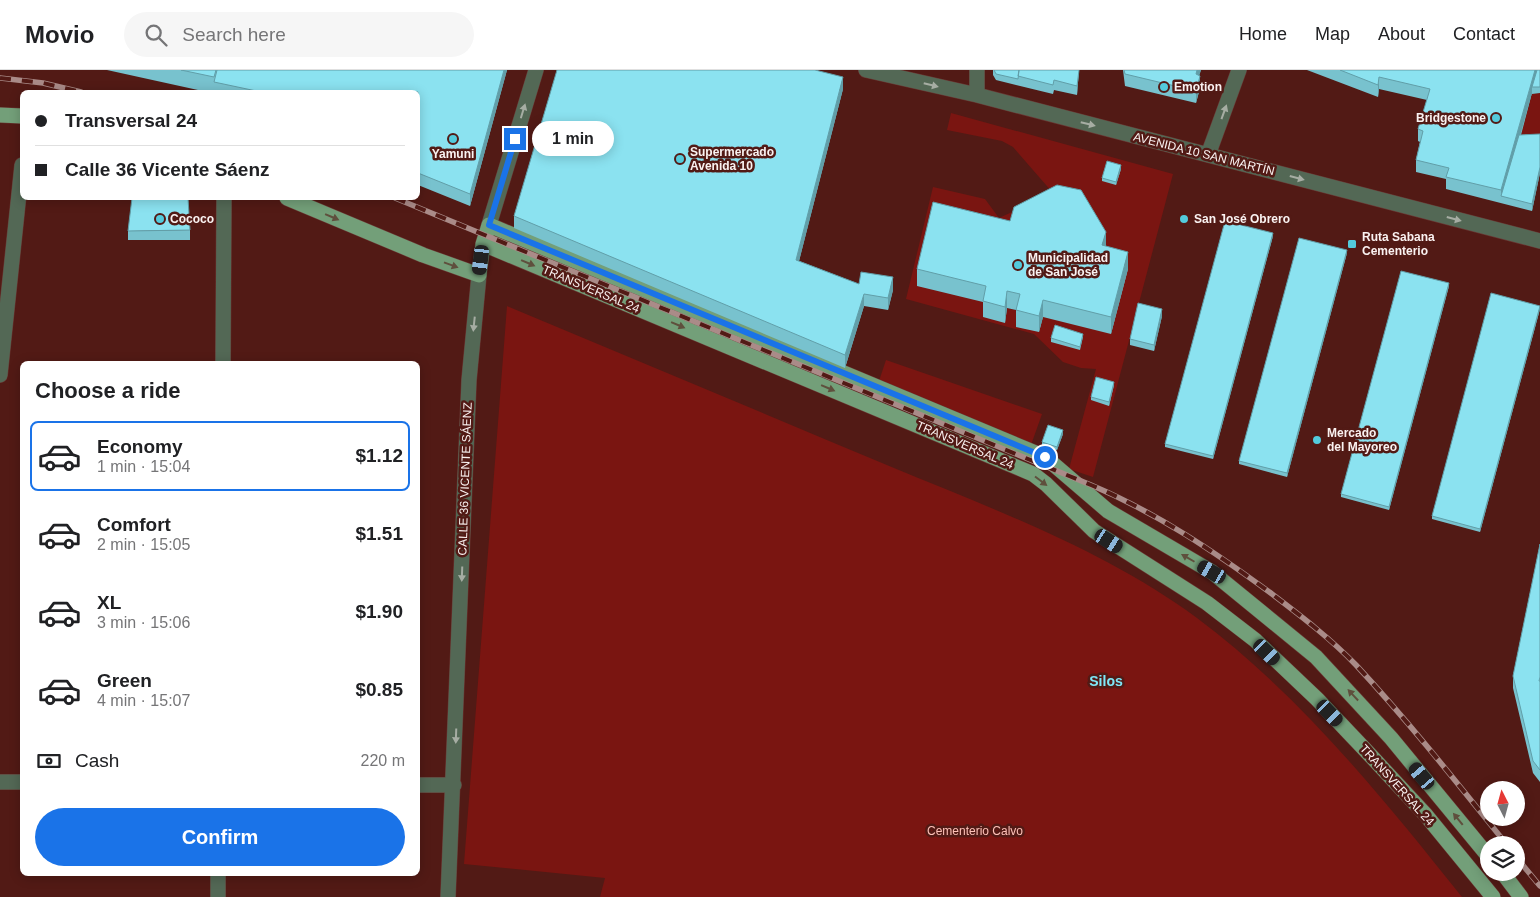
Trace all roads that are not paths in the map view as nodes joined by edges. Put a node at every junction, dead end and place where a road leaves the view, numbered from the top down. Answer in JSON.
{"nodes":[{"id":1,"x":536,"y":70,"type":"edge"},
{"id":2,"x":866,"y":70,"type":"edge"},
{"id":3,"x":977,"y":70,"type":"edge"},
{"id":4,"x":1240,"y":70,"type":"edge"},
{"id":5,"x":977,"y":95,"type":"junction"},
{"id":6,"x":0,"y":115,"type":"edge"},
{"id":7,"x":20,"y":116,"type":"edge"},
{"id":8,"x":1208,"y":155,"type":"junction"},
{"id":9,"x":20,"y":184,"type":"edge"},
{"id":10,"x":224,"y":200,"type":"edge"},
{"id":11,"x":292,"y":200,"type":"edge"},
{"id":12,"x":489,"y":225,"type":"junction"},
{"id":13,"x":1540,"y":241,"type":"edge"},
{"id":14,"x":483,"y":244,"type":"junction"},
{"id":15,"x":479,"y":276,"type":"junction"},
{"id":16,"x":222,"y":361,"type":"edge"},
{"id":17,"x":0,"y":375,"type":"edge"},
{"id":18,"x":0,"y":782,"type":"edge"},
{"id":19,"x":20,"y":782,"type":"edge"},
{"id":20,"x":420,"y":785,"type":"edge"},
{"id":21,"x":454,"y":785,"type":"junction"},
{"id":22,"x":1443,"y":801,"type":"junction"},
{"id":23,"x":1425,"y":814,"type":"junction"},
{"id":24,"x":1480,"y":846,"type":"edge"},
{"id":25,"x":218,"y":876,"type":"edge"},
{"id":26,"x":1509,"y":881,"type":"edge"},
{"id":27,"x":218,"y":897,"type":"edge"},
{"id":28,"x":448,"y":897,"type":"edge"},
{"id":29,"x":1492,"y":897,"type":"edge"},
{"id":30,"x":1521,"y":897,"type":"edge"}],
"edges":[{"from":12,"to":1,"type":"street","name":"CALLE 36 VICENTE SÁENZ","one_way":true},
{"from":2,"to":5,"type":"street","name":"AVENIDA 10 SAN MARTÍN","one_way":true},
{"from":3,"to":5,"type":"street"},
{"from":8,"to":4,"type":"street","one_way":true},
{"from":5,"to":8,"type":"street","name":"AVENIDA 10 SAN MARTÍN","one_way":true},
{"from":6,"to":7,"type":"main road"},
{"from":8,"to":13,"type":"street","name":"AVENIDA 10 SAN MARTÍN","one_way":true},
{"from":9,"to":17,"type":"street"},
{"from":10,"to":16,"type":"street"},
{"from":11,"to":15,"type":"main road","one_way":true},
{"from":12,"to":14,"type":"main road","name":"CALLE 36 VICENTE SÁENZ"},
{"from":22,"to":12,"type":"main road","name":"TRANSVERSAL 24","one_way":true},
{"from":14,"to":15,"type":"main road","name":"CALLE 36 VICENTE SÁENZ"},
{"from":14,"to":23,"type":"main road","name":"TRANSVERSAL 24","one_way":true},
{"from":15,"to":21,"type":"street","name":"CALLE 36 VICENTE SÁENZ","one_way":true},
{"from":18,"to":19,"type":"street"},
{"from":20,"to":21,"type":"street"},
{"from":21,"to":28,"type":"street","name":"CALLE 36 VICENTE SÁENZ"},
{"from":22,"to":23,"type":"main road"},
{"from":24,"to":22,"type":"main road","name":"TRANSVERSAL 24","one_way":true},
{"from":23,"to":29,"type":"main road","name":"TRANSVERSAL 24"},
{"from":25,"to":27,"type":"street"},
{"from":26,"to":30,"type":"main road"}]}
